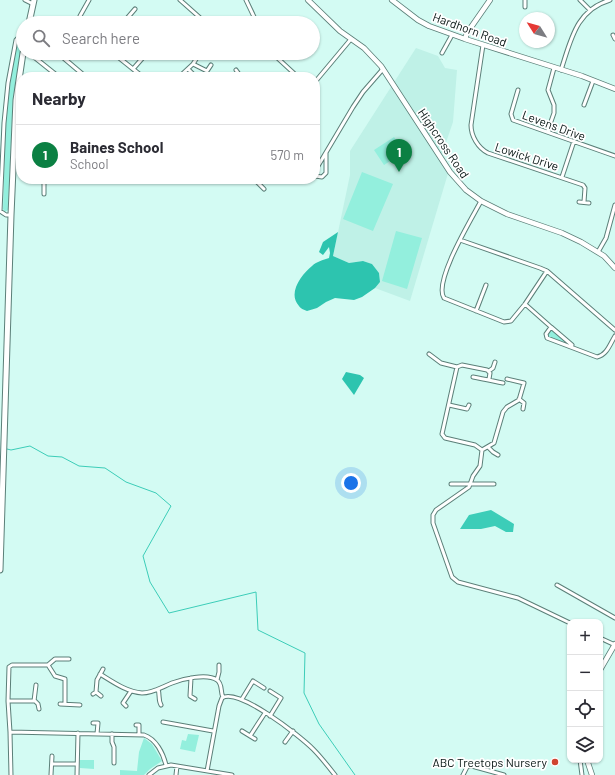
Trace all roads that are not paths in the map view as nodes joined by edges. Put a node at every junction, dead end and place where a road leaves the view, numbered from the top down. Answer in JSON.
{"nodes":[{"id":1,"x":25,"y":0,"type":"edge"},
{"id":2,"x":89,"y":0,"type":"edge"},
{"id":3,"x":180,"y":0,"type":"edge"},
{"id":4,"x":246,"y":0,"type":"edge"},
{"id":5,"x":308,"y":0,"type":"edge"},
{"id":6,"x":392,"y":0,"type":"edge"},
{"id":7,"x":490,"y":0,"type":"edge"},
{"id":8,"x":525,"y":0,"type":"edge"},
{"id":9,"x":580,"y":0,"type":"edge"},
{"id":10,"x":610,"y":0,"type":"edge"},
{"id":11,"x":33,"y":2,"type":"edge"},
{"id":12,"x":525,"y":7,"type":"dead end"},
{"id":13,"x":135,"y":9,"type":"dead end"},
{"id":14,"x":590,"y":10,"type":"junction"},
{"id":15,"x":30,"y":16,"type":"edge"},
{"id":16,"x":80,"y":16,"type":"edge"},
{"id":17,"x":129,"y":16,"type":"edge"},
{"id":18,"x":198,"y":16,"type":"edge"},
{"id":19,"x":254,"y":16,"type":"edge"},
{"id":20,"x":452,"y":35,"type":"junction"},
{"id":21,"x":612,"y":35,"type":"dead end"},
{"id":22,"x":351,"y":39,"type":"junction"},
{"id":23,"x":465,"y":39,"type":"junction"},
{"id":24,"x":615,"y":39,"type":"edge"},
{"id":25,"x":16,"y":40,"type":"edge"},
{"id":26,"x":611,"y":42,"type":"dead end"},
{"id":27,"x":483,"y":45,"type":"junction"},
{"id":28,"x":447,"y":53,"type":"dead end"},
{"id":29,"x":22,"y":60,"type":"edge"},
{"id":30,"x":38,"y":60,"type":"edge"},
{"id":31,"x":66,"y":60,"type":"edge"},
{"id":32,"x":122,"y":60,"type":"edge"},
{"id":33,"x":141,"y":60,"type":"edge"},
{"id":34,"x":196,"y":60,"type":"edge"},
{"id":35,"x":278,"y":60,"type":"edge"},
{"id":36,"x":194,"y":64,"type":"junction"},
{"id":37,"x":211,"y":65,"type":"dead end"},
{"id":38,"x":554,"y":68,"type":"junction"},
{"id":39,"x":133,"y":69,"type":"junction"},
{"id":40,"x":188,"y":69,"type":"junction"},
{"id":41,"x":383,"y":69,"type":"junction"},
{"id":42,"x":561,"y":70,"type":"junction"},
{"id":43,"x":20,"y":72,"type":"edge"},
{"id":44,"x":53,"y":72,"type":"edge"},
{"id":45,"x":81,"y":72,"type":"edge"},
{"id":46,"x":137,"y":72,"type":"edge"},
{"id":47,"x":185,"y":72,"type":"edge"},
{"id":48,"x":191,"y":72,"type":"edge"},
{"id":49,"x":292,"y":72,"type":"edge"},
{"id":50,"x":320,"y":76,"type":"edge"},
{"id":51,"x":593,"y":81,"type":"junction"},
{"id":52,"x":615,"y":89,"type":"edge"},
{"id":53,"x":518,"y":90,"type":"dead end"},
{"id":54,"x":516,"y":95,"type":"junction"},
{"id":55,"x":522,"y":96,"type":"dead end"},
{"id":56,"x":16,"y":100,"type":"edge"},
{"id":57,"x":584,"y":105,"type":"dead end"},
{"id":58,"x":548,"y":132,"type":"junction"},
{"id":59,"x":574,"y":141,"type":"junction"},
{"id":60,"x":326,"y":152,"type":"junction"},
{"id":61,"x":615,"y":156,"type":"edge"},
{"id":62,"x":320,"y":162,"type":"edge"},
{"id":63,"x":320,"y":177,"type":"edge"},
{"id":64,"x":562,"y":177,"type":"junction"},
{"id":65,"x":44,"y":184,"type":"edge"},
{"id":66,"x":259,"y":184,"type":"edge"},
{"id":67,"x":264,"y":189,"type":"dead end"},
{"id":68,"x":44,"y":194,"type":"dead end"},
{"id":69,"x":481,"y":201,"type":"junction"},
{"id":70,"x":579,"y":202,"type":"dead end"},
{"id":71,"x":584,"y":202,"type":"junction"},
{"id":72,"x":589,"y":203,"type":"dead end"},
{"id":73,"x":615,"y":205,"type":"edge"},
{"id":74,"x":0,"y":211,"type":"edge"},
{"id":75,"x":10,"y":215,"type":"junction"},
{"id":76,"x":460,"y":240,"type":"junction"},
{"id":77,"x":598,"y":252,"type":"junction"},
{"id":78,"x":615,"y":268,"type":"edge"},
{"id":79,"x":547,"y":271,"type":"junction"},
{"id":80,"x":486,"y":285,"type":"dead end"},
{"id":81,"x":525,"y":304,"type":"junction"},
{"id":82,"x":476,"y":311,"type":"junction"},
{"id":83,"x":552,"y":327,"type":"junction"},
{"id":84,"x":615,"y":330,"type":"edge"},
{"id":85,"x":615,"y":336,"type":"edge"},
{"id":86,"x":573,"y":347,"type":"junction"},
{"id":87,"x":428,"y":354,"type":"dead end"},
{"id":88,"x":432,"y":357,"type":"junction"},
{"id":89,"x":428,"y":360,"type":"dead end"},
{"id":90,"x":495,"y":362,"type":"dead end"},
{"id":91,"x":457,"y":367,"type":"junction"},
{"id":92,"x":489,"y":371,"type":"junction"},
{"id":93,"x":473,"y":377,"type":"dead end"},
{"id":94,"x":489,"y":379,"type":"junction"},
{"id":95,"x":507,"y":379,"type":"dead end"},
{"id":96,"x":503,"y":383,"type":"dead end"},
{"id":97,"x":524,"y":384,"type":"junction"},
{"id":98,"x":529,"y":385,"type":"dead end"},
{"id":99,"x":519,"y":399,"type":"junction"},
{"id":100,"x":449,"y":405,"type":"junction"},
{"id":101,"x":469,"y":405,"type":"dead end"},
{"id":102,"x":467,"y":409,"type":"junction"},
{"id":103,"x":523,"y":409,"type":"dead end"},
{"id":104,"x":467,"y":413,"type":"dead end"},
{"id":105,"x":488,"y":447,"type":"junction"},
{"id":106,"x":482,"y":450,"type":"junction"},
{"id":107,"x":498,"y":454,"type":"dead end"},
{"id":108,"x":451,"y":484,"type":"dead end"},
{"id":109,"x":470,"y":484,"type":"junction"},
{"id":110,"x":494,"y":484,"type":"dead end"},
{"id":111,"x":0,"y":570,"type":"edge"},
{"id":112,"x":557,"y":585,"type":"dead end"},
{"id":113,"x":615,"y":618,"type":"edge"},
{"id":114,"x":567,"y":622,"type":"edge"},
{"id":115,"x":603,"y":639,"type":"edge"},
{"id":116,"x":615,"y":645,"type":"edge"},
{"id":117,"x":69,"y":659,"type":"dead end"},
{"id":118,"x":48,"y":665,"type":"junction"},
{"id":119,"x":219,"y":665,"type":"dead end"},
{"id":120,"x":603,"y":665,"type":"edge"},
{"id":121,"x":103,"y":669,"type":"dead end"},
{"id":122,"x":100,"y":674,"type":"junction"},
{"id":123,"x":191,"y":678,"type":"junction"},
{"id":124,"x":217,"y":680,"type":"junction"},
{"id":125,"x":36,"y":685,"type":"dead end"},
{"id":126,"x":264,"y":688,"type":"dead end"},
{"id":127,"x":158,"y":689,"type":"junction"},
{"id":128,"x":131,"y":690,"type":"junction"},
{"id":129,"x":270,"y":692,"type":"dead end"},
{"id":130,"x":101,"y":696,"type":"dead end"},
{"id":131,"x":223,"y":697,"type":"junction"},
{"id":132,"x":195,"y":699,"type":"dead end"},
{"id":133,"x":242,"y":699,"type":"junction"},
{"id":134,"x":34,"y":700,"type":"junction"},
{"id":135,"x":8,"y":701,"type":"junction"},
{"id":136,"x":118,"y":703,"type":"dead end"},
{"id":137,"x":123,"y":703,"type":"junction"},
{"id":138,"x":60,"y":704,"type":"dead end"},
{"id":139,"x":65,"y":704,"type":"junction"},
{"id":140,"x":80,"y":705,"type":"dead end"},
{"id":141,"x":161,"y":705,"type":"dead end"},
{"id":142,"x":126,"y":706,"type":"dead end"},
{"id":143,"x":39,"y":709,"type":"dead end"},
{"id":144,"x":265,"y":713,"type":"junction"},
{"id":145,"x":270,"y":716,"type":"junction"},
{"id":146,"x":163,"y":722,"type":"dead end"},
{"id":147,"x":93,"y":723,"type":"dead end"},
{"id":148,"x":136,"y":724,"type":"dead end"},
{"id":149,"x":169,"y":724,"type":"junction"},
{"id":150,"x":169,"y":728,"type":"dead end"},
{"id":151,"x":213,"y":731,"type":"junction"},
{"id":152,"x":242,"y":731,"type":"dead end"},
{"id":153,"x":293,"y":731,"type":"junction"},
{"id":154,"x":10,"y":732,"type":"junction"},
{"id":155,"x":78,"y":733,"type":"junction"},
{"id":156,"x":97,"y":734,"type":"junction"},
{"id":157,"x":112,"y":734,"type":"junction"},
{"id":158,"x":139,"y":735,"type":"junction"},
{"id":159,"x":250,"y":736,"type":"junction"},
{"id":160,"x":255,"y":740,"type":"dead end"},
{"id":161,"x":285,"y":742,"type":"dead end"},
{"id":162,"x":52,"y":756,"type":"dead end"},
{"id":163,"x":109,"y":761,"type":"dead end"},
{"id":164,"x":580,"y":763,"type":"edge"},
{"id":165,"x":588,"y":763,"type":"edge"},
{"id":166,"x":52,"y":764,"type":"junction"},
{"id":167,"x":78,"y":764,"type":"junction"},
{"id":168,"x":166,"y":765,"type":"junction"},
{"id":169,"x":177,"y":766,"type":"junction"},
{"id":170,"x":196,"y":769,"type":"junction"},
{"id":171,"x":207,"y":771,"type":"junction"},
{"id":172,"x":498,"y":774,"type":"edge"},
{"id":173,"x":11,"y":775,"type":"edge"},
{"id":174,"x":51,"y":775,"type":"edge"},
{"id":175,"x":77,"y":775,"type":"edge"},
{"id":176,"x":149,"y":775,"type":"edge"},
{"id":177,"x":176,"y":775,"type":"edge"},
{"id":178,"x":196,"y":775,"type":"edge"},
{"id":179,"x":232,"y":775,"type":"edge"},
{"id":180,"x":335,"y":775,"type":"edge"},
{"id":181,"x":463,"y":775,"type":"edge"},
{"id":182,"x":504,"y":775,"type":"edge"},
{"id":183,"x":582,"y":775,"type":"edge"},
{"id":184,"x":592,"y":775,"type":"edge"}],
"edges":[{"from":1,"to":11,"type":"street"},
{"from":2,"to":16,"type":"street"},
{"from":3,"to":18,"type":"street"},
{"from":4,"to":19,"type":"street"},
{"from":5,"to":22,"type":"street","name":"Highcross Road"},
{"from":6,"to":20,"type":"street","name":"Hardhorn Road"},
{"from":7,"to":23,"type":"street"},
{"from":8,"to":12,"type":"street"},
{"from":9,"to":14,"type":"street"},
{"from":10,"to":14,"type":"street"},
{"from":11,"to":15,"type":"main road"},
{"from":13,"to":17,"type":"street"},
{"from":14,"to":42,"type":"street"},
{"from":20,"to":23,"type":"street","name":"Hardhorn Road"},
{"from":20,"to":28,"type":"street"},
{"from":21,"to":24,"type":"street"},
{"from":22,"to":41,"type":"street","name":"Highcross Road"},
{"from":22,"to":50,"type":"street"},
{"from":23,"to":27,"type":"street","name":"Hardhorn Road"},
{"from":24,"to":26,"type":"street"},
{"from":25,"to":74,"type":"street"},
{"from":27,"to":38,"type":"street","name":"Hardhorn Road"},
{"from":27,"to":64,"type":"street","name":"Lowick Drive"},
{"from":29,"to":43,"type":"main road"},
{"from":30,"to":44,"type":"street"},
{"from":31,"to":45,"type":"street"},
{"from":32,"to":39,"type":"street"},
{"from":33,"to":39,"type":"street"},
{"from":34,"to":36,"type":"street"},
{"from":35,"to":49,"type":"street"},
{"from":36,"to":37,"type":"street"},
{"from":36,"to":40,"type":"street"},
{"from":38,"to":42,"type":"street","name":"Hardhorn Road"},
{"from":38,"to":58,"type":"street"},
{"from":39,"to":46,"type":"street"},
{"from":40,"to":47,"type":"street"},
{"from":40,"to":48,"type":"street"},
{"from":41,"to":60,"type":"street"},
{"from":41,"to":69,"type":"street","name":"Highcross Road"},
{"from":42,"to":51,"type":"street","name":"Hardhorn Road"},
{"from":51,"to":52,"type":"street","name":"Hardhorn Road"},
{"from":51,"to":57,"type":"street"},
{"from":53,"to":54,"type":"street","name":"Levens Drive"},
{"from":54,"to":55,"type":"street","name":"Levens Drive"},
{"from":54,"to":58,"type":"street","name":"Levens Drive"},
{"from":56,"to":75,"type":"main road"},
{"from":58,"to":59,"type":"street","name":"Levens Drive"},
{"from":59,"to":61,"type":"street","name":"Levens Drive"},
{"from":59,"to":64,"type":"street"},
{"from":60,"to":62,"type":"street"},
{"from":60,"to":63,"type":"street"},
{"from":64,"to":71,"type":"street","name":"Lowick Drive"},
{"from":65,"to":68,"type":"street"},
{"from":66,"to":67,"type":"street"},
{"from":69,"to":76,"type":"street"},
{"from":69,"to":77,"type":"street","name":"Highcross Road"},
{"from":70,"to":71,"type":"street"},
{"from":71,"to":72,"type":"street"},
{"from":73,"to":77,"type":"street"},
{"from":74,"to":75,"type":"street"},
{"from":75,"to":111,"type":"main road"},
{"from":76,"to":79,"type":"street"},
{"from":76,"to":82,"type":"street"},
{"from":77,"to":78,"type":"street","name":"Highcross Road"},
{"from":79,"to":81,"type":"street"},
{"from":79,"to":84,"type":"street"},
{"from":80,"to":82,"type":"street"},
{"from":81,"to":82,"type":"street"},
{"from":81,"to":83,"type":"street"},
{"from":83,"to":86,"type":"street"},
{"from":83,"to":86,"type":"street"},
{"from":85,"to":86,"type":"street"},
{"from":87,"to":88,"type":"street"},
{"from":88,"to":89,"type":"street"},
{"from":88,"to":91,"type":"street"},
{"from":90,"to":92,"type":"street"},
{"from":91,"to":92,"type":"street"},
{"from":91,"to":100,"type":"street"},
{"from":92,"to":94,"type":"street"},
{"from":93,"to":94,"type":"street"},
{"from":94,"to":96,"type":"street"},
{"from":95,"to":97,"type":"street"},
{"from":97,"to":98,"type":"street"},
{"from":97,"to":99,"type":"street"},
{"from":99,"to":103,"type":"street"},
{"from":99,"to":105,"type":"street"},
{"from":100,"to":102,"type":"street"},
{"from":100,"to":106,"type":"street"},
{"from":101,"to":102,"type":"street"},
{"from":102,"to":104,"type":"street"},
{"from":105,"to":106,"type":"street"},
{"from":105,"to":107,"type":"street"},
{"from":106,"to":109,"type":"street"},
{"from":108,"to":109,"type":"street"},
{"from":109,"to":110,"type":"street"},
{"from":109,"to":114,"type":"street"},
{"from":112,"to":113,"type":"street"},
{"from":115,"to":116,"type":"street"},
{"from":116,"to":120,"type":"street"},
{"from":117,"to":118,"type":"street"},
{"from":118,"to":135,"type":"street"},
{"from":118,"to":139,"type":"street"},
{"from":119,"to":124,"type":"street"},
{"from":121,"to":122,"type":"street"},
{"from":122,"to":128,"type":"street"},
{"from":122,"to":130,"type":"street"},
{"from":123,"to":124,"type":"street"},
{"from":123,"to":127,"type":"street"},
{"from":123,"to":132,"type":"street"},
{"from":124,"to":131,"type":"street"},
{"from":125,"to":134,"type":"street"},
{"from":126,"to":133,"type":"street"},
{"from":127,"to":128,"type":"street"},
{"from":127,"to":141,"type":"street"},
{"from":128,"to":137,"type":"street"},
{"from":129,"to":145,"type":"street"},
{"from":131,"to":133,"type":"street"},
{"from":131,"to":151,"type":"street"},
{"from":133,"to":144,"type":"street"},
{"from":134,"to":135,"type":"street"},
{"from":134,"to":143,"type":"street"},
{"from":135,"to":154,"type":"street"},
{"from":136,"to":137,"type":"street"},
{"from":137,"to":142,"type":"street"},
{"from":138,"to":139,"type":"street"},
{"from":139,"to":140,"type":"street"},
{"from":144,"to":145,"type":"street"},
{"from":144,"to":159,"type":"street"},
{"from":145,"to":153,"type":"street"},
{"from":146,"to":149,"type":"street"},
{"from":147,"to":156,"type":"street"},
{"from":148,"to":158,"type":"street"},
{"from":149,"to":150,"type":"street"},
{"from":149,"to":151,"type":"street"},
{"from":151,"to":171,"type":"street"},
{"from":152,"to":159,"type":"street"},
{"from":153,"to":161,"type":"street"},
{"from":153,"to":180,"type":"street"},
{"from":154,"to":155,"type":"street"},
{"from":154,"to":173,"type":"street"},
{"from":155,"to":156,"type":"street"},
{"from":155,"to":167,"type":"street"},
{"from":156,"to":157,"type":"street"},
{"from":157,"to":158,"type":"street"},
{"from":157,"to":163,"type":"street"},
{"from":158,"to":168,"type":"street"},
{"from":159,"to":160,"type":"street"},
{"from":162,"to":166,"type":"street"},
{"from":164,"to":183,"type":"street"},
{"from":165,"to":184,"type":"street"},
{"from":166,"to":167,"type":"street"},
{"from":166,"to":174,"type":"street"},
{"from":167,"to":175,"type":"street"},
{"from":168,"to":169,"type":"street"},
{"from":168,"to":176,"type":"street"},
{"from":169,"to":170,"type":"street"},
{"from":169,"to":177,"type":"street"},
{"from":170,"to":171,"type":"street"},
{"from":170,"to":178,"type":"street"},
{"from":171,"to":179,"type":"street"},
{"from":172,"to":181,"type":"street"},
{"from":172,"to":182,"type":"street"}]}
